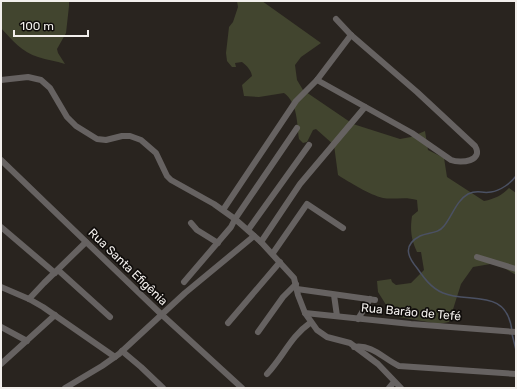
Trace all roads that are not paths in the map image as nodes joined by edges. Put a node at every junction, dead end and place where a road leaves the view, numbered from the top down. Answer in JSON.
{"nodes":[{"id":1,"x":336,"y":19,"type":"dead end"},
{"id":2,"x":351,"y":35,"type":"junction"},
{"id":3,"x":1,"y":80,"type":"edge"},
{"id":4,"x":317,"y":80,"type":"junction"},
{"id":5,"x":365,"y":107,"type":"junction"},
{"id":6,"x":298,"y":128,"type":"dead end"},
{"id":7,"x":309,"y":145,"type":"dead end"},
{"id":8,"x":1,"y":160,"type":"edge"},
{"id":9,"x":223,"y":210,"type":"junction"},
{"id":10,"x":235,"y":219,"type":"junction"},
{"id":11,"x":191,"y":223,"type":"dead end"},
{"id":12,"x":1,"y":227,"type":"edge"},
{"id":13,"x":343,"y":228,"type":"dead end"},
{"id":14,"x":248,"y":230,"type":"junction"},
{"id":15,"x":254,"y":236,"type":"junction"},
{"id":16,"x":86,"y":242,"type":"junction"},
{"id":17,"x":261,"y":242,"type":"junction"},
{"id":18,"x":218,"y":243,"type":"junction"},
{"id":19,"x":273,"y":253,"type":"junction"},
{"id":20,"x":477,"y":257,"type":"dead end"},
{"id":21,"x":280,"y":262,"type":"junction"},
{"id":22,"x":516,"y":269,"type":"edge"},
{"id":23,"x":56,"y":271,"type":"junction"},
{"id":24,"x":184,"y":282,"type":"dead end"},
{"id":25,"x":1,"y":287,"type":"edge"},
{"id":26,"x":297,"y":287,"type":"junction"},
{"id":27,"x":334,"y":295,"type":"junction"},
{"id":28,"x":29,"y":299,"type":"junction"},
{"id":29,"x":305,"y":313,"type":"junction"},
{"id":30,"x":162,"y":314,"type":"junction"},
{"id":31,"x":55,"y":315,"type":"junction"},
{"id":32,"x":337,"y":316,"type":"junction"},
{"id":33,"x":110,"y":317,"type":"dead end"},
{"id":34,"x":358,"y":319,"type":"junction"},
{"id":35,"x":310,"y":322,"type":"junction"},
{"id":36,"x":228,"y":323,"type":"dead end"},
{"id":37,"x":1,"y":327,"type":"edge"},
{"id":38,"x":258,"y":332,"type":"dead end"},
{"id":39,"x":513,"y":332,"type":"edge"},
{"id":40,"x":27,"y":341,"type":"junction"},
{"id":41,"x":354,"y":347,"type":"junction"},
{"id":42,"x":122,"y":351,"type":"junction"},
{"id":43,"x":114,"y":357,"type":"junction"},
{"id":44,"x":1,"y":364,"type":"edge"},
{"id":45,"x":267,"y":374,"type":"dead end"},
{"id":46,"x":516,"y":374,"type":"edge"},
{"id":47,"x":394,"y":382,"type":"junction"},
{"id":48,"x":158,"y":387,"type":"edge"},
{"id":49,"x":65,"y":388,"type":"edge"},
{"id":50,"x":242,"y":388,"type":"edge"},
{"id":51,"x":389,"y":388,"type":"edge"},
{"id":52,"x":400,"y":388,"type":"edge"}],
"edges":[{"from":1,"to":2,"type":"street"},
{"from":2,"to":4,"type":"street"},
{"from":2,"to":5,"type":"street"},
{"from":3,"to":9,"type":"street"},
{"from":4,"to":5,"type":"street"},
{"from":4,"to":9,"type":"street"},
{"from":5,"to":17,"type":"street"},
{"from":6,"to":10,"type":"street"},
{"from":7,"to":14,"type":"street"},
{"from":8,"to":16,"type":"street","name":"Rua Santa Efigênia"},
{"from":9,"to":10,"type":"street"},
{"from":10,"to":14,"type":"street"},
{"from":10,"to":18,"type":"street"},
{"from":11,"to":18,"type":"street"},
{"from":12,"to":23,"type":"street"},
{"from":13,"to":19,"type":"street"},
{"from":14,"to":15,"type":"street"},
{"from":15,"to":17,"type":"street"},
{"from":15,"to":30,"type":"street"},
{"from":16,"to":23,"type":"street"},
{"from":16,"to":30,"type":"street","name":"Rua Santa Efigênia"},
{"from":17,"to":19,"type":"street"},
{"from":18,"to":24,"type":"street"},
{"from":19,"to":21,"type":"street"},
{"from":20,"to":22,"type":"street"},
{"from":21,"to":26,"type":"street"},
{"from":21,"to":36,"type":"street"},
{"from":23,"to":28,"type":"street"},
{"from":23,"to":33,"type":"street"},
{"from":25,"to":28,"type":"street"},
{"from":26,"to":27,"type":"street"},
{"from":26,"to":29,"type":"street"},
{"from":26,"to":38,"type":"street"},
{"from":27,"to":32,"type":"street"},
{"from":27,"to":34,"type":"street"},
{"from":28,"to":31,"type":"street"},
{"from":29,"to":32,"type":"street","name":"Rua Barão de Tefé"},
{"from":29,"to":35,"type":"street"},
{"from":30,"to":42,"type":"street"},
{"from":30,"to":50,"type":"street","name":"Rua Santa Efigênia"},
{"from":31,"to":40,"type":"street"},
{"from":31,"to":43,"type":"street"},
{"from":32,"to":34,"type":"street","name":"Rua Barão de Tefé"},
{"from":34,"to":39,"type":"street","name":"Rua Barão de Tefé"},
{"from":35,"to":41,"type":"street"},
{"from":35,"to":45,"type":"street"},
{"from":37,"to":40,"type":"street"},
{"from":40,"to":44,"type":"street"},
{"from":41,"to":46,"type":"street"},
{"from":41,"to":47,"type":"street"},
{"from":42,"to":43,"type":"street"},
{"from":42,"to":48,"type":"street"},
{"from":43,"to":49,"type":"street"},
{"from":47,"to":51,"type":"street"},
{"from":47,"to":52,"type":"street"}]}
